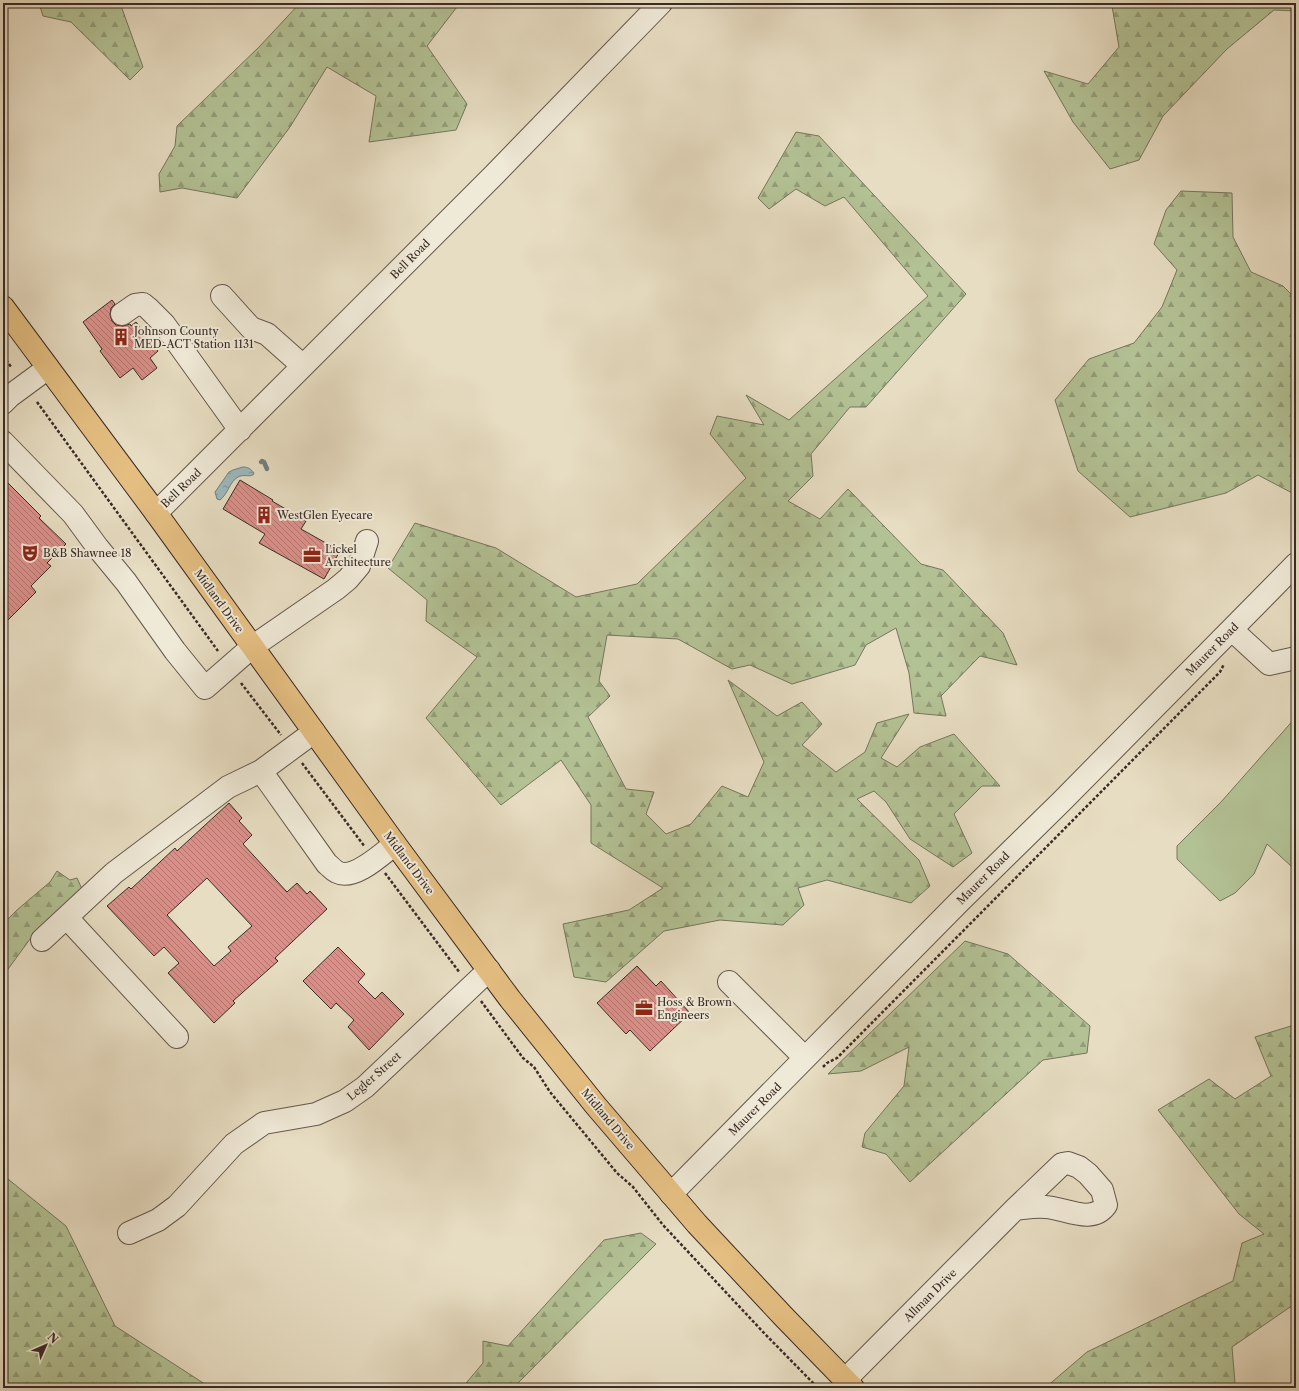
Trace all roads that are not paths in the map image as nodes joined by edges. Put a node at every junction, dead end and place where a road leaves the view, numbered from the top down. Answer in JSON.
{"nodes":[{"id":1,"x":661,"y":3,"type":"edge"},
{"id":2,"x":222,"y":296,"type":"dead end"},
{"id":3,"x":3,"y":307,"type":"edge"},
{"id":4,"x":122,"y":314,"type":"dead end"},
{"id":5,"x":303,"y":366,"type":"junction"},
{"id":6,"x":48,"y":368,"type":"junction"},
{"id":7,"x":3,"y":403,"type":"edge"},
{"id":8,"x":240,"y":430,"type":"junction"},
{"id":9,"x":3,"y":442,"type":"edge"},
{"id":10,"x":156,"y":513,"type":"junction"},
{"id":11,"x":367,"y":541,"type":"dead end"},
{"id":12,"x":1296,"y":564,"type":"edge"},
{"id":13,"x":1239,"y":636,"type":"junction"},
{"id":14,"x":252,"y":647,"type":"junction"},
{"id":15,"x":1296,"y":658,"type":"edge"},
{"id":16,"x":314,"y":732,"type":"junction"},
{"id":17,"x":261,"y":771,"type":"junction"},
{"id":18,"x":395,"y":844,"type":"junction"},
{"id":19,"x":67,"y":918,"type":"junction"},
{"id":20,"x":42,"y":940,"type":"dead end"},
{"id":21,"x":489,"y":970,"type":"junction"},
{"id":22,"x":729,"y":982,"type":"dead end"},
{"id":23,"x":177,"y":1037,"type":"dead end"},
{"id":24,"x":814,"y":1063,"type":"junction"},
{"id":25,"x":671,"y":1194,"type":"junction"},
{"id":26,"x":1015,"y":1209,"type":"dead end"},
{"id":27,"x":129,"y":1233,"type":"dead end"},
{"id":28,"x":849,"y":1384,"type":"edge"}],
"edges":[{"from":1,"to":5,"type":"street","name":"Bell Road"},
{"from":2,"to":5,"type":"street"},
{"from":3,"to":6,"type":"main road","name":"Midland Drive"},
{"from":4,"to":8,"type":"street"},
{"from":5,"to":8,"type":"street","name":"Bell Road"},
{"from":6,"to":7,"type":"street"},
{"from":6,"to":10,"type":"main road","name":"Midland Drive"},
{"from":8,"to":10,"type":"street","name":"Bell Road"},
{"from":9,"to":14,"type":"street"},
{"from":10,"to":14,"type":"main road","name":"Midland Drive"},
{"from":11,"to":14,"type":"street"},
{"from":12,"to":13,"type":"street","name":"Maurer Road"},
{"from":13,"to":15,"type":"street"},
{"from":13,"to":24,"type":"street","name":"Maurer Road"},
{"from":14,"to":16,"type":"main road","name":"Midland Drive"},
{"from":16,"to":17,"type":"street"},
{"from":16,"to":18,"type":"main road","name":"Midland Drive"},
{"from":17,"to":18,"type":"street"},
{"from":17,"to":19,"type":"street"},
{"from":18,"to":21,"type":"main road","name":"Midland Drive"},
{"from":19,"to":20,"type":"street"},
{"from":19,"to":23,"type":"street"},
{"from":21,"to":25,"type":"main road","name":"Midland Drive"},
{"from":21,"to":27,"type":"street","name":"Legler Street"},
{"from":22,"to":24,"type":"street"},
{"from":24,"to":25,"type":"street","name":"Maurer Road"},
{"from":25,"to":28,"type":"main road","name":"Midland Drive"},
{"from":26,"to":28,"type":"street","name":"Allman Drive"}]}
